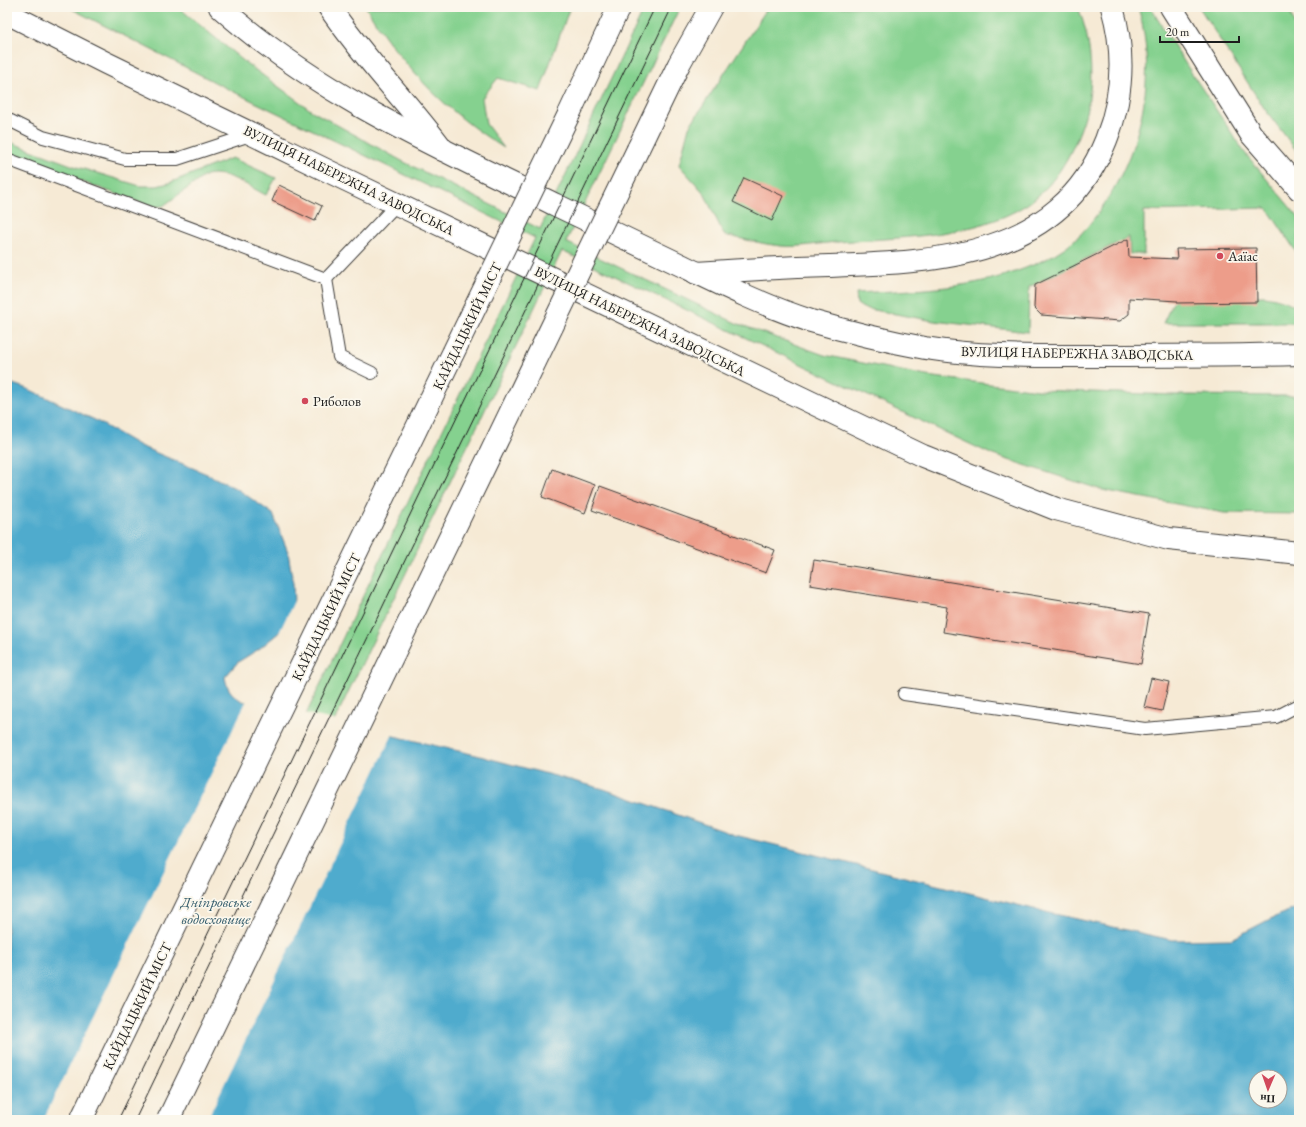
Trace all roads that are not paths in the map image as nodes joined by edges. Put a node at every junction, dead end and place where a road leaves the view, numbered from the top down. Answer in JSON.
{"nodes":[{"id":1,"x":220,"y":7,"type":"edge"},
{"id":2,"x":329,"y":7,"type":"edge"},
{"id":3,"x":619,"y":7,"type":"edge"},
{"id":4,"x":711,"y":7,"type":"edge"},
{"id":5,"x":1112,"y":7,"type":"edge"},
{"id":6,"x":1171,"y":7,"type":"edge"},
{"id":7,"x":7,"y":13,"type":"edge"},
{"id":8,"x":7,"y":118,"type":"edge"},
{"id":9,"x":255,"y":134,"type":"junction"},
{"id":10,"x":443,"y":150,"type":"junction"},
{"id":11,"x":7,"y":159,"type":"edge"},
{"id":12,"x":1299,"y":189,"type":"edge"},
{"id":13,"x":397,"y":204,"type":"junction"},
{"id":14,"x":696,"y":272,"type":"junction"},
{"id":15,"x":326,"y":279,"type":"junction"},
{"id":16,"x":1299,"y":354,"type":"edge"},
{"id":17,"x":372,"y":373,"type":"dead end"},
{"id":18,"x":1299,"y":553,"type":"edge"},
{"id":19,"x":904,"y":694,"type":"dead end"},
{"id":20,"x":1299,"y":705,"type":"edge"},
{"id":21,"x":81,"y":1120,"type":"edge"},
{"id":22,"x":168,"y":1120,"type":"edge"}],
"edges":[{"from":1,"to":10,"type":"main road","name":"ВУЛИЦЯ НАБЕРЕЖНА ЗАВОДСЬКА"},
{"from":2,"to":10,"type":"main road"},
{"from":3,"to":21,"type":"main road","name":"КАЙДАЦЬКИЙ МІСТ","bridge":true},
{"from":4,"to":22,"type":"main road","bridge":true},
{"from":5,"to":14,"type":"main road"},
{"from":6,"to":12,"type":"main road"},
{"from":7,"to":9,"type":"main road","name":"ВУЛИЦЯ НАБЕРЕЖНА ЗАВОДСЬКА"},
{"from":8,"to":9,"type":"lane"},
{"from":9,"to":13,"type":"main road","name":"ВУЛИЦЯ НАБЕРЕЖНА ЗАВОДСЬКА"},
{"from":10,"to":14,"type":"main road","name":"ВУЛИЦЯ НАБЕРЕЖНА ЗАВОДСЬКА"},
{"from":11,"to":15,"type":"lane"},
{"from":13,"to":15,"type":"lane"},
{"from":13,"to":18,"type":"main road","name":"ВУЛИЦЯ НАБЕРЕЖНА ЗАВОДСЬКА"},
{"from":14,"to":16,"type":"main road","name":"ВУЛИЦЯ НАБЕРЕЖНА ЗАВОДСЬКА"},
{"from":15,"to":17,"type":"lane"},
{"from":19,"to":20,"type":"lane"}]}
